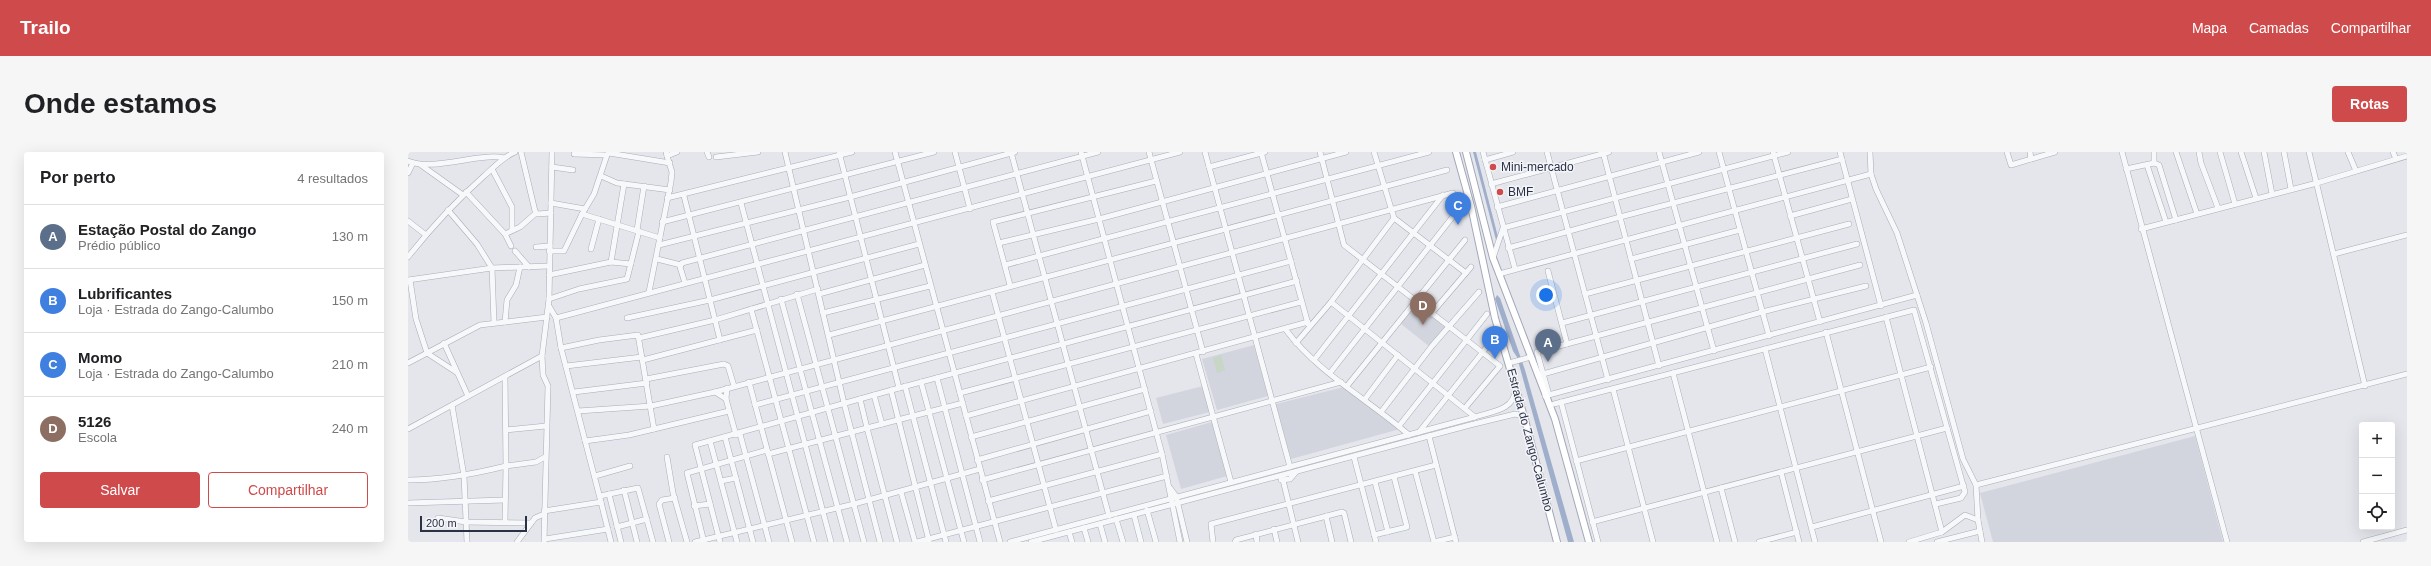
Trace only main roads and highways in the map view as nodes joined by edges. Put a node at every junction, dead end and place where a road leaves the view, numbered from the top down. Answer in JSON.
{"nodes":[{"id":1,"x":1456,"y":152,"type":"edge"},
{"id":2,"x":1466,"y":152,"type":"edge"},
{"id":3,"x":1557,"y":542,"type":"edge"},
{"id":4,"x":1589,"y":542,"type":"edge"}],
"edges":[{"from":1,"to":3,"type":"main road","name":"Estrada do Zango-Calumbo"},
{"from":2,"to":4,"type":"main road","name":"Estrada do Zango-Calumbo"}]}
